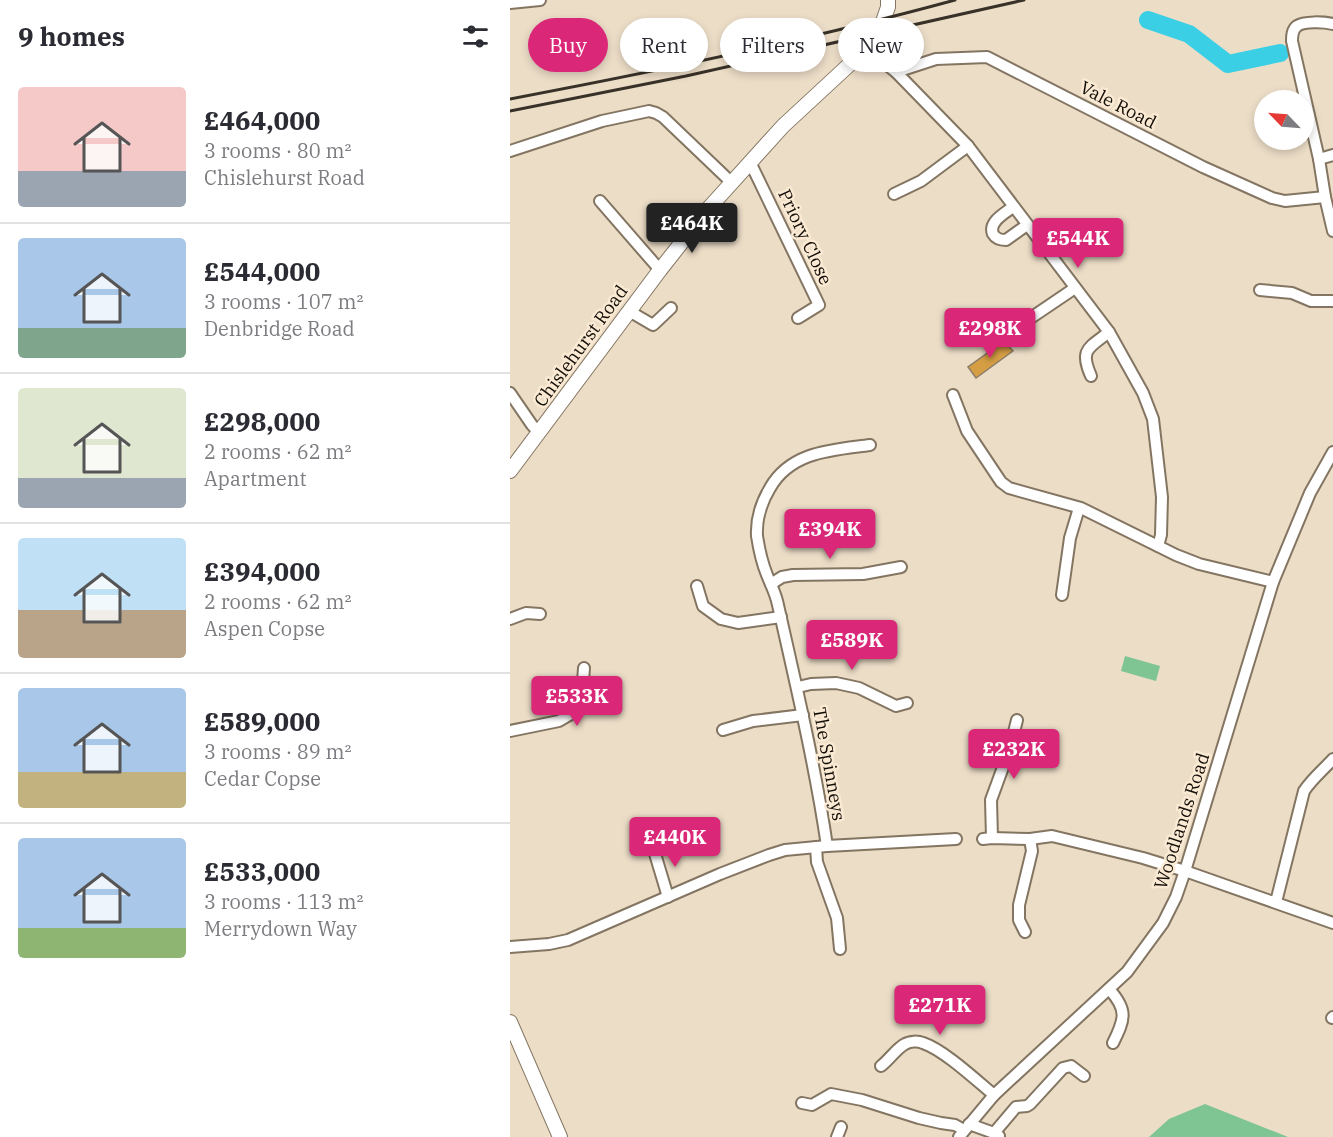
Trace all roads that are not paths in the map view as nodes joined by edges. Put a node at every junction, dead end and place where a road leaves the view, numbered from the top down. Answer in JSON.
{"nodes":[{"id":1,"x":540,"y":0,"type":"edge"},
{"id":2,"x":888,"y":0,"type":"edge"},
{"id":3,"x":510,"y":3,"type":"edge"},
{"id":4,"x":884,"y":18,"type":"edge"},
{"id":5,"x":1333,"y":24,"type":"edge"},
{"id":6,"x":924,"y":63,"type":"edge"},
{"id":7,"x":843,"y":72,"type":"edge"},
{"id":8,"x":896,"y":72,"type":"edge"},
{"id":9,"x":968,"y":146,"type":"junction"},
{"id":10,"x":510,"y":151,"type":"edge"},
{"id":11,"x":1333,"y":155,"type":"edge"},
{"id":12,"x":1319,"y":159,"type":"junction"},
{"id":13,"x":750,"y":162,"type":"junction"},
{"id":14,"x":731,"y":182,"type":"junction"},
{"id":15,"x":894,"y":194,"type":"dead end"},
{"id":16,"x":1325,"y":197,"type":"junction"},
{"id":17,"x":600,"y":201,"type":"dead end"},
{"id":18,"x":1013,"y":207,"type":"junction"},
{"id":19,"x":1027,"y":225,"type":"junction"},
{"id":20,"x":1333,"y":231,"type":"edge"},
{"id":21,"x":660,"y":270,"type":"junction"},
{"id":22,"x":1075,"y":288,"type":"junction"},
{"id":23,"x":1260,"y":290,"type":"dead end"},
{"id":24,"x":1333,"y":302,"type":"edge"},
{"id":25,"x":670,"y":308,"type":"dead end"},
{"id":26,"x":630,"y":311,"type":"junction"},
{"id":27,"x":798,"y":318,"type":"dead end"},
{"id":28,"x":1109,"y":332,"type":"junction"},
{"id":29,"x":1007,"y":334,"type":"dead end"},
{"id":30,"x":1091,"y":376,"type":"dead end"},
{"id":31,"x":510,"y":393,"type":"edge"},
{"id":32,"x":953,"y":395,"type":"dead end"},
{"id":33,"x":539,"y":433,"type":"junction"},
{"id":34,"x":870,"y":445,"type":"dead end"},
{"id":35,"x":1333,"y":452,"type":"edge"},
{"id":36,"x":510,"y":471,"type":"edge"},
{"id":37,"x":1079,"y":508,"type":"junction"},
{"id":38,"x":1158,"y":546,"type":"junction"},
{"id":39,"x":901,"y":567,"type":"dead end"},
{"id":40,"x":1273,"y":582,"type":"junction"},
{"id":41,"x":771,"y":584,"type":"junction"},
{"id":42,"x":697,"y":586,"type":"dead end"},
{"id":43,"x":1062,"y":595,"type":"dead end"},
{"id":44,"x":540,"y":614,"type":"dead end"},
{"id":45,"x":781,"y":617,"type":"junction"},
{"id":46,"x":510,"y":619,"type":"edge"},
{"id":47,"x":584,"y":668,"type":"dead end"},
{"id":48,"x":798,"y":687,"type":"junction"},
{"id":49,"x":907,"y":704,"type":"dead end"},
{"id":50,"x":803,"y":715,"type":"junction"},
{"id":51,"x":1017,"y":720,"type":"dead end"},
{"id":52,"x":723,"y":730,"type":"dead end"},
{"id":53,"x":510,"y":731,"type":"edge"},
{"id":54,"x":1333,"y":759,"type":"edge"},
{"id":55,"x":956,"y":839,"type":"dead end"},
{"id":56,"x":1030,"y":839,"type":"junction"},
{"id":57,"x":653,"y":847,"type":"dead end"},
{"id":58,"x":821,"y":847,"type":"junction"},
{"id":59,"x":1185,"y":871,"type":"junction"},
{"id":60,"x":668,"y":897,"type":"junction"},
{"id":61,"x":1276,"y":902,"type":"junction"},
{"id":62,"x":1333,"y":923,"type":"edge"},
{"id":63,"x":1025,"y":932,"type":"dead end"},
{"id":64,"x":510,"y":947,"type":"edge"},
{"id":65,"x":840,"y":949,"type":"dead end"},
{"id":66,"x":1109,"y":989,"type":"junction"},
{"id":67,"x":510,"y":1022,"type":"edge"},
{"id":68,"x":1113,"y":1043,"type":"dead end"},
{"id":69,"x":881,"y":1066,"type":"dead end"},
{"id":70,"x":1084,"y":1076,"type":"dead end"},
{"id":71,"x":994,"y":1095,"type":"junction"},
{"id":72,"x":801,"y":1103,"type":"dead end"},
{"id":73,"x":964,"y":1130,"type":"edge"},
{"id":74,"x":997,"y":1135,"type":"edge"},
{"id":75,"x":560,"y":1137,"type":"edge"}],
"edges":[{"from":1,"to":3,"type":"street"},
{"from":2,"to":4,"type":"main road","name":"Chislehurst Road"},
{"from":5,"to":12,"type":"street"},
{"from":6,"to":16,"type":"street","name":"Vale Road"},
{"from":7,"to":13,"type":"main road","name":"Chislehurst Road"},
{"from":8,"to":9,"type":"street"},
{"from":9,"to":15,"type":"street"},
{"from":9,"to":18,"type":"street"},
{"from":10,"to":14,"type":"street"},
{"from":11,"to":12,"type":"street"},
{"from":12,"to":16,"type":"street"},
{"from":13,"to":14,"type":"main road","name":"Chislehurst Road"},
{"from":13,"to":27,"type":"street","name":"Priory Close"},
{"from":14,"to":21,"type":"main road","name":"Chislehurst Road"},
{"from":16,"to":20,"type":"street"},
{"from":17,"to":21,"type":"street"},
{"from":18,"to":19,"type":"street"},
{"from":18,"to":19,"type":"street"},
{"from":19,"to":22,"type":"street"},
{"from":21,"to":26,"type":"main road","name":"Chislehurst Road"},
{"from":22,"to":28,"type":"street"},
{"from":22,"to":29,"type":"street"},
{"from":23,"to":24,"type":"street"},
{"from":25,"to":26,"type":"street"},
{"from":26,"to":33,"type":"main road","name":"Chislehurst Road"},
{"from":28,"to":30,"type":"street"},
{"from":28,"to":38,"type":"street"},
{"from":31,"to":33,"type":"street"},
{"from":32,"to":37,"type":"street"},
{"from":33,"to":36,"type":"main road","name":"Chislehurst Road"},
{"from":34,"to":41,"type":"street","name":"The Spinneys"},
{"from":35,"to":40,"type":"street","name":"Woodlands Road"},
{"from":37,"to":38,"type":"street"},
{"from":37,"to":43,"type":"street"},
{"from":38,"to":40,"type":"street"},
{"from":39,"to":41,"type":"street"},
{"from":40,"to":59,"type":"street","name":"Woodlands Road"},
{"from":41,"to":45,"type":"street","name":"The Spinneys"},
{"from":42,"to":45,"type":"street"},
{"from":44,"to":46,"type":"street"},
{"from":45,"to":48,"type":"street","name":"The Spinneys"},
{"from":47,"to":53,"type":"street"},
{"from":48,"to":49,"type":"street"},
{"from":48,"to":50,"type":"street","name":"The Spinneys"},
{"from":50,"to":52,"type":"street"},
{"from":50,"to":58,"type":"street","name":"The Spinneys"},
{"from":51,"to":56,"type":"street"},
{"from":54,"to":61,"type":"street"},
{"from":55,"to":58,"type":"street"},
{"from":56,"to":59,"type":"street"},
{"from":56,"to":63,"type":"street"},
{"from":57,"to":60,"type":"street"},
{"from":58,"to":60,"type":"street"},
{"from":58,"to":65,"type":"street","name":"The Spinneys"},
{"from":59,"to":61,"type":"street"},
{"from":59,"to":66,"type":"street","name":"Woodlands Road"},
{"from":60,"to":64,"type":"street"},
{"from":61,"to":62,"type":"street"},
{"from":66,"to":68,"type":"street"},
{"from":66,"to":71,"type":"street","name":"Woodlands Road"},
{"from":67,"to":75,"type":"main road"},
{"from":69,"to":71,"type":"street"},
{"from":70,"to":74,"type":"street"},
{"from":71,"to":73,"type":"street","name":"Woodlands Road"},
{"from":72,"to":73,"type":"street"},
{"from":73,"to":74,"type":"street"}]}
